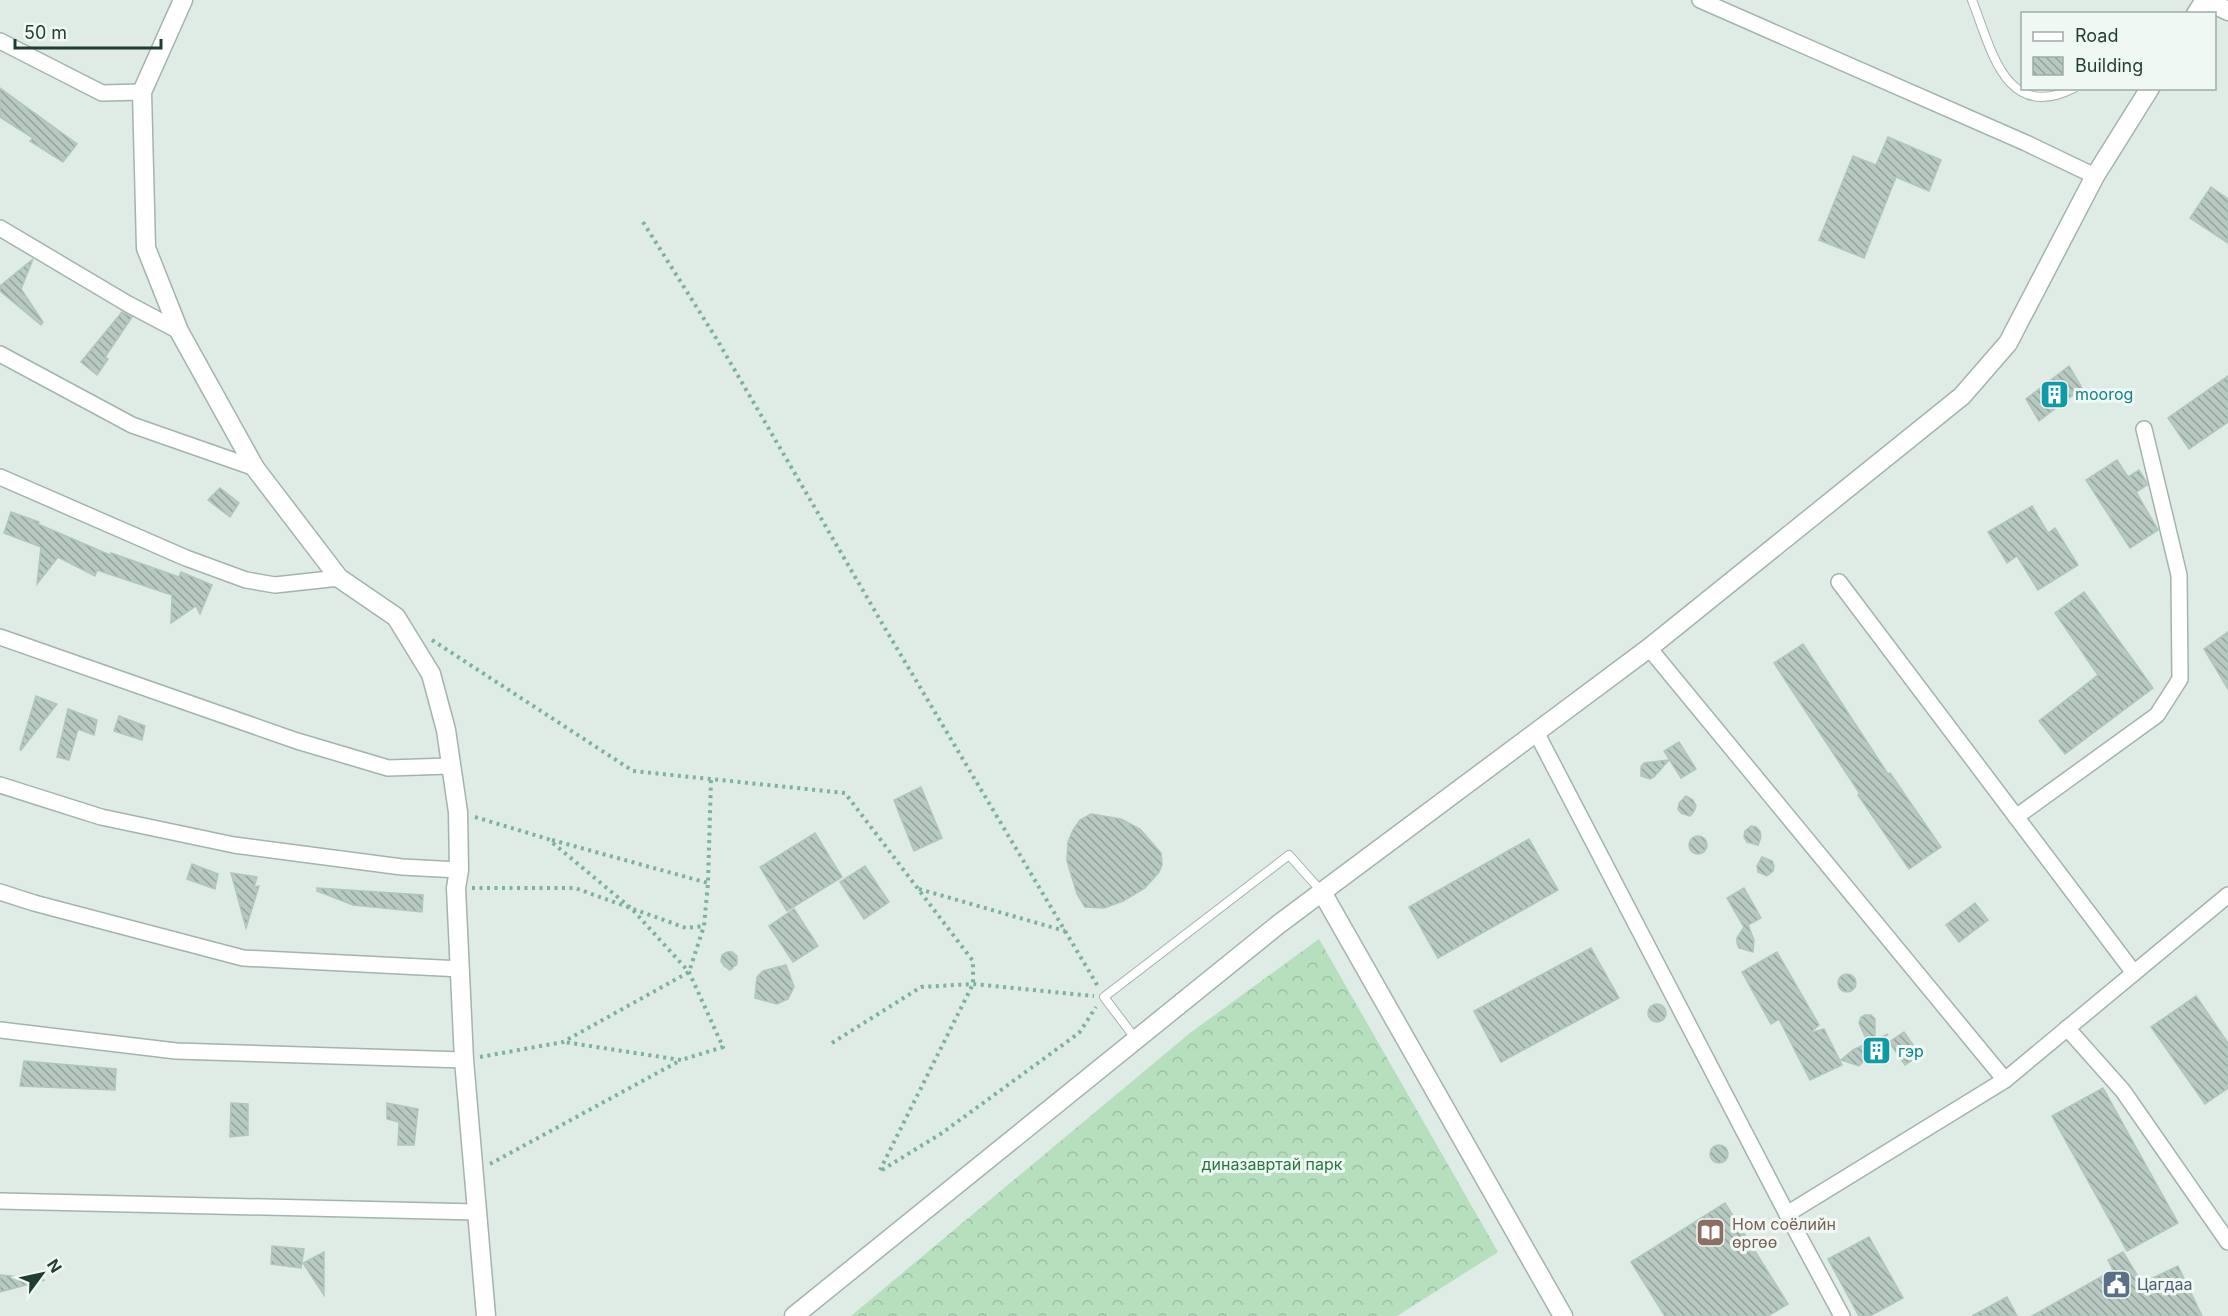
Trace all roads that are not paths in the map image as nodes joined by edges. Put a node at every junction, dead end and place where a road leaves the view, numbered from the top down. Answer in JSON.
{"nodes":[{"id":1,"x":181,"y":0,"type":"edge"},
{"id":2,"x":1700,"y":0,"type":"edge"},
{"id":3,"x":1972,"y":0,"type":"edge"},
{"id":4,"x":2204,"y":0,"type":"edge"},
{"id":5,"x":2228,"y":11,"type":"edge"},
{"id":6,"x":0,"y":41,"type":"edge"},
{"id":7,"x":2070,"y":90,"type":"edge"},
{"id":8,"x":2147,"y":90,"type":"edge"},
{"id":9,"x":142,"y":92,"type":"junction"},
{"id":10,"x":2095,"y":176,"type":"junction"},
{"id":11,"x":0,"y":228,"type":"edge"},
{"id":12,"x":179,"y":331,"type":"junction"},
{"id":13,"x":0,"y":354,"type":"edge"},
{"id":14,"x":2144,"y":429,"type":"dead end"},
{"id":15,"x":255,"y":468,"type":"junction"},
{"id":16,"x":0,"y":477,"type":"edge"},
{"id":17,"x":339,"y":578,"type":"junction"},
{"id":18,"x":1839,"y":582,"type":"dead end"},
{"id":19,"x":0,"y":637,"type":"edge"},
{"id":20,"x":1649,"y":648,"type":"junction"},
{"id":21,"x":1536,"y":732,"type":"junction"},
{"id":22,"x":450,"y":766,"type":"junction"},
{"id":23,"x":0,"y":785,"type":"edge"},
{"id":24,"x":2016,"y":817,"type":"junction"},
{"id":25,"x":459,"y":870,"type":"junction"},
{"id":26,"x":0,"y":892,"type":"edge"},
{"id":27,"x":1322,"y":892,"type":"junction"},
{"id":28,"x":2228,"y":895,"type":"edge"},
{"id":29,"x":461,"y":969,"type":"junction"},
{"id":30,"x":2134,"y":973,"type":"junction"},
{"id":31,"x":2067,"y":1029,"type":"junction"},
{"id":32,"x":0,"y":1030,"type":"edge"},
{"id":33,"x":1136,"y":1040,"type":"junction"},
{"id":34,"x":464,"y":1060,"type":"junction"},
{"id":35,"x":2005,"y":1080,"type":"junction"},
{"id":36,"x":0,"y":1201,"type":"edge"},
{"id":37,"x":477,"y":1212,"type":"junction"},
{"id":38,"x":1786,"y":1214,"type":"junction"},
{"id":39,"x":2228,"y":1242,"type":"edge"},
{"id":40,"x":486,"y":1316,"type":"edge"},
{"id":41,"x":795,"y":1316,"type":"edge"},
{"id":42,"x":1563,"y":1316,"type":"edge"},
{"id":43,"x":1842,"y":1316,"type":"edge"}],
"edges":[{"from":1,"to":9,"type":"street"},
{"from":2,"to":10,"type":"street"},
{"from":3,"to":7,"type":"lane"},
{"from":4,"to":5,"type":"street"},
{"from":6,"to":9,"type":"street"},
{"from":8,"to":10,"type":"street"},
{"from":9,"to":12,"type":"street"},
{"from":10,"to":20,"type":"street"},
{"from":11,"to":12,"type":"street"},
{"from":12,"to":15,"type":"street"},
{"from":13,"to":15,"type":"street"},
{"from":14,"to":24,"type":"street"},
{"from":15,"to":17,"type":"street"},
{"from":16,"to":17,"type":"street"},
{"from":17,"to":22,"type":"street"},
{"from":18,"to":24,"type":"street"},
{"from":19,"to":22,"type":"street"},
{"from":20,"to":21,"type":"street"},
{"from":20,"to":35,"type":"street"},
{"from":21,"to":27,"type":"street"},
{"from":21,"to":38,"type":"street"},
{"from":22,"to":25,"type":"street"},
{"from":23,"to":25,"type":"street"},
{"from":24,"to":30,"type":"street"},
{"from":25,"to":29,"type":"street"},
{"from":26,"to":29,"type":"street"},
{"from":27,"to":33,"type":"street"},
{"from":27,"to":33,"type":"lane"},
{"from":27,"to":42,"type":"street"},
{"from":28,"to":30,"type":"street"},
{"from":29,"to":34,"type":"street"},
{"from":30,"to":31,"type":"street"},
{"from":31,"to":35,"type":"street"},
{"from":31,"to":39,"type":"street"},
{"from":32,"to":34,"type":"street"},
{"from":33,"to":41,"type":"street"},
{"from":34,"to":37,"type":"street"},
{"from":35,"to":38,"type":"street"},
{"from":36,"to":37,"type":"street"},
{"from":37,"to":40,"type":"street"},
{"from":38,"to":43,"type":"street"}]}
